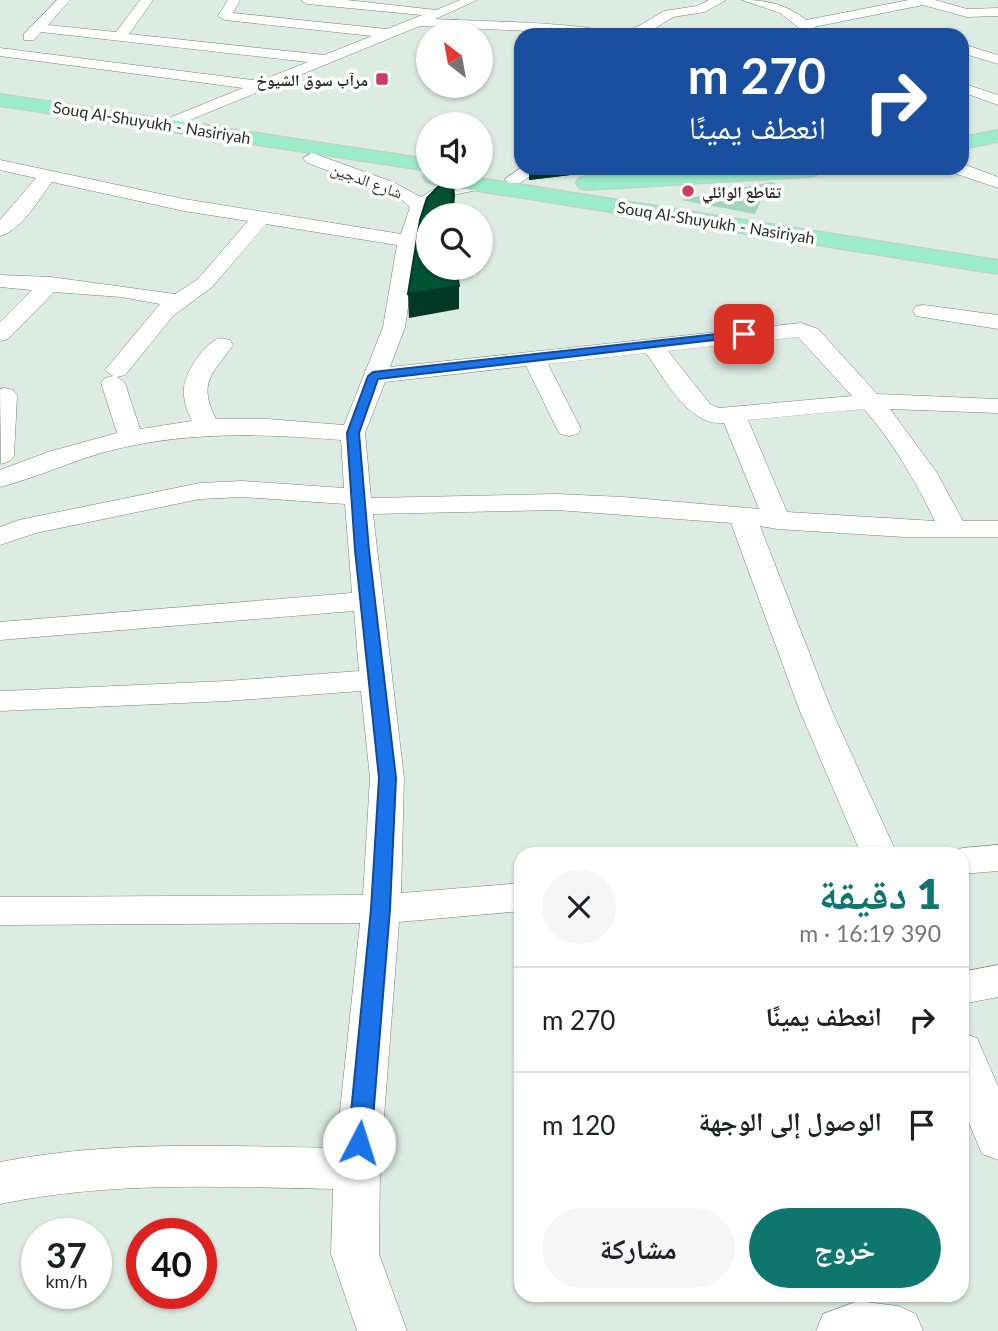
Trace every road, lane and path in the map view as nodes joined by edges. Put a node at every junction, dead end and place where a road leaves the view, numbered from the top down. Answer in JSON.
{"nodes":[{"id":1,"x":64,"y":0,"type":"edge"},
{"id":2,"x":147,"y":0,"type":"edge"},
{"id":3,"x":234,"y":0,"type":"edge"},
{"id":4,"x":307,"y":0,"type":"edge"},
{"id":5,"x":471,"y":0,"type":"edge"},
{"id":6,"x":720,"y":0,"type":"edge"},
{"id":7,"x":748,"y":0,"type":"edge"},
{"id":8,"x":801,"y":0,"type":"edge"},
{"id":9,"x":926,"y":1,"type":"edge"},
{"id":10,"x":771,"y":6,"type":"junction"},
{"id":11,"x":998,"y":12,"type":"edge"},
{"id":12,"x":439,"y":13,"type":"junction"},
{"id":13,"x":413,"y":23,"type":"junction"},
{"id":14,"x":802,"y":24,"type":"junction"},
{"id":15,"x":40,"y":28,"type":"junction"},
{"id":16,"x":522,"y":28,"type":"edge"},
{"id":17,"x":646,"y":28,"type":"edge"},
{"id":18,"x":807,"y":28,"type":"edge"},
{"id":19,"x":217,"y":31,"type":"junction"},
{"id":20,"x":387,"y":33,"type":"junction"},
{"id":21,"x":121,"y":35,"type":"junction"},
{"id":22,"x":969,"y":50,"type":"edge"},
{"id":23,"x":4,"y":52,"type":"edge"},
{"id":24,"x":326,"y":59,"type":"junction"},
{"id":25,"x":998,"y":60,"type":"edge"},
{"id":26,"x":977,"y":78,"type":"edge"},
{"id":27,"x":263,"y":86,"type":"junction"},
{"id":28,"x":0,"y":100,"type":"edge"},
{"id":29,"x":998,"y":100,"type":"edge"},
{"id":30,"x":48,"y":107,"type":"junction"},
{"id":31,"x":0,"y":116,"type":"edge"},
{"id":32,"x":25,"y":118,"type":"junction"},
{"id":33,"x":165,"y":125,"type":"junction"},
{"id":34,"x":998,"y":136,"type":"edge"},
{"id":35,"x":969,"y":140,"type":"edge"},
{"id":36,"x":312,"y":158,"type":"junction"},
{"id":37,"x":416,"y":163,"type":"edge"},
{"id":38,"x":0,"y":165,"type":"edge"},
{"id":39,"x":969,"y":172,"type":"edge"},
{"id":40,"x":514,"y":174,"type":"edge"},
{"id":41,"x":528,"y":175,"type":"edge"},
{"id":42,"x":723,"y":175,"type":"edge"},
{"id":43,"x":790,"y":175,"type":"edge"},
{"id":44,"x":809,"y":175,"type":"edge"},
{"id":45,"x":47,"y":176,"type":"junction"},
{"id":46,"x":493,"y":177,"type":"edge"},
{"id":47,"x":493,"y":181,"type":"edge"},
{"id":48,"x":416,"y":183,"type":"edge"},
{"id":49,"x":998,"y":183,"type":"edge"},
{"id":50,"x":551,"y":184,"type":"junction"},
{"id":51,"x":418,"y":189,"type":"edge"},
{"id":52,"x":426,"y":189,"type":"edge"},
{"id":53,"x":434,"y":189,"type":"edge"},
{"id":54,"x":451,"y":189,"type":"edge"},
{"id":55,"x":652,"y":200,"type":"junction"},
{"id":56,"x":621,"y":206,"type":"junction"},
{"id":57,"x":789,"y":211,"type":"junction"},
{"id":58,"x":260,"y":219,"type":"junction"},
{"id":59,"x":0,"y":230,"type":"edge"},
{"id":60,"x":408,"y":241,"type":"junction"},
{"id":61,"x":998,"y":255,"type":"edge"},
{"id":62,"x":998,"y":267,"type":"edge"},
{"id":63,"x":0,"y":281,"type":"edge"},
{"id":64,"x":51,"y":283,"type":"junction"},
{"id":65,"x":176,"y":301,"type":"junction"},
{"id":66,"x":924,"y":311,"type":"dead end"},
{"id":67,"x":998,"y":321,"type":"edge"},
{"id":68,"x":0,"y":334,"type":"edge"},
{"id":69,"x":222,"y":345,"type":"dead end"},
{"id":70,"x":651,"y":345,"type":"junction"},
{"id":71,"x":533,"y":358,"type":"junction"},
{"id":72,"x":373,"y":376,"type":"junction"},
{"id":73,"x":5,"y":395,"type":"dead end"},
{"id":74,"x":872,"y":401,"type":"junction"},
{"id":75,"x":998,"y":406,"type":"edge"},
{"id":76,"x":734,"y":415,"type":"junction"},
{"id":77,"x":208,"y":428,"type":"junction"},
{"id":78,"x":569,"y":429,"type":"dead end"},
{"id":79,"x":353,"y":433,"type":"junction"},
{"id":80,"x":131,"y":439,"type":"junction"},
{"id":81,"x":0,"y":456,"type":"edge"},
{"id":82,"x":55,"y":458,"type":"junction"},
{"id":83,"x":0,"y":479,"type":"edge"},
{"id":84,"x":358,"y":502,"type":"junction"},
{"id":85,"x":743,"y":517,"type":"junction"},
{"id":86,"x":777,"y":521,"type":"junction"},
{"id":87,"x":998,"y":529,"type":"edge"},
{"id":88,"x":953,"y":530,"type":"junction"},
{"id":89,"x":0,"y":537,"type":"edge"},
{"id":90,"x":368,"y":601,"type":"junction"},
{"id":91,"x":0,"y":631,"type":"edge"},
{"id":92,"x":376,"y":680,"type":"junction"},
{"id":93,"x":4,"y":701,"type":"dead end"},
{"id":94,"x":876,"y":847,"type":"edge"},
{"id":95,"x":998,"y":858,"type":"edge"},
{"id":96,"x":969,"y":860,"type":"edge"},
{"id":97,"x":514,"y":898,"type":"edge"},
{"id":98,"x":380,"y":909,"type":"junction"},
{"id":99,"x":0,"y":911,"type":"edge"},
{"id":100,"x":998,"y":981,"type":"edge"},
{"id":101,"x":969,"y":987,"type":"edge"},
{"id":102,"x":969,"y":1068,"type":"edge"},
{"id":103,"x":998,"y":1140,"type":"edge"},
{"id":104,"x":357,"y":1170,"type":"junction"},
{"id":105,"x":0,"y":1183,"type":"edge"},
{"id":106,"x":382,"y":1331,"type":"edge"},
{"id":107,"x":841,"y":1331,"type":"edge"},
{"id":108,"x":898,"y":1331,"type":"edge"}],
"edges":[{"from":1,"to":15,"type":"street"},
{"from":2,"to":21,"type":"street"},
{"from":3,"to":19,"type":"street"},
{"from":4,"to":12,"type":"street"},
{"from":5,"to":12,"type":"street"},
{"from":6,"to":17,"type":"street"},
{"from":7,"to":10,"type":"street"},
{"from":8,"to":10,"type":"street"},
{"from":9,"to":11,"type":"street"},
{"from":9,"to":14,"type":"street"},
{"from":10,"to":14,"type":"street"},
{"from":12,"to":13,"type":"street"},
{"from":13,"to":16,"type":"street"},
{"from":13,"to":20,"type":"street"},
{"from":14,"to":18,"type":"street"},
{"from":15,"to":21,"type":"street"},
{"from":15,"to":23,"type":"street"},
{"from":19,"to":20,"type":"street"},
{"from":19,"to":21,"type":"street"},
{"from":19,"to":24,"type":"street"},
{"from":20,"to":24,"type":"street"},
{"from":22,"to":25,"type":"street"},
{"from":23,"to":27,"type":"street"},
{"from":24,"to":27,"type":"street"},
{"from":26,"to":29,"type":"street"},
{"from":27,"to":33,"type":"street"},
{"from":28,"to":30,"type":"main road","name":"Souq Al-Shuyukh - Nasiriyah"},
{"from":30,"to":32,"type":"main road"},
{"from":30,"to":33,"type":"main road","name":"Souq Al-Shuyukh - Nasiriyah"},
{"from":31,"to":32,"type":"main road","name":"Souq Al-Shuyukh - Nasiriyah"},
{"from":32,"to":36,"type":"main road","name":"Souq Al-Shuyukh - Nasiriyah"},
{"from":33,"to":37,"type":"main road","name":"Souq Al-Shuyukh - Nasiriyah"},
{"from":34,"to":35,"type":"main road"},
{"from":36,"to":48,"type":"main road","name":"Souq Al-Shuyukh - Nasiriyah"},
{"from":36,"to":51,"type":"street","name":"شارع الدجين"},
{"from":38,"to":45,"type":"street"},
{"from":39,"to":49,"type":"street"},
{"from":40,"to":46,"type":"main road","name":"Souq Al-Shuyukh - Nasiriyah"},
{"from":41,"to":50,"type":"main road","name":"Souq Al-Shuyukh - Nasiriyah"},
{"from":42,"to":50,"type":"main road"},
{"from":43,"to":55,"type":"main road"},
{"from":44,"to":57,"type":"main road"},
{"from":45,"to":58,"type":"street"},
{"from":45,"to":59,"type":"street"},
{"from":47,"to":56,"type":"main road","name":"Souq Al-Shuyukh - Nasiriyah"},
{"from":50,"to":55,"type":"main road","name":"Souq Al-Shuyukh - Nasiriyah"},
{"from":52,"to":60,"type":"street","name":"شارع الدجين"},
{"from":53,"to":54,"type":"street","name":"شارع الدجين"},
{"from":55,"to":56,"type":"main road"},
{"from":55,"to":57,"type":"main road","name":"Souq Al-Shuyukh - Nasiriyah"},
{"from":56,"to":62,"type":"main road","name":"Souq Al-Shuyukh - Nasiriyah"},
{"from":57,"to":61,"type":"main road","name":"Souq Al-Shuyukh - Nasiriyah"},
{"from":58,"to":60,"type":"street"},
{"from":58,"to":65,"type":"street"},
{"from":60,"to":72,"type":"street","name":"شارع الدجين"},
{"from":63,"to":64,"type":"street"},
{"from":64,"to":65,"type":"street"},
{"from":64,"to":68,"type":"street"},
{"from":65,"to":80,"type":"street"},
{"from":66,"to":67,"type":"street"},
{"from":69,"to":77,"type":"street"},
{"from":70,"to":71,"type":"street"},
{"from":70,"to":74,"type":"street"},
{"from":70,"to":76,"type":"street"},
{"from":71,"to":72,"type":"street"},
{"from":71,"to":78,"type":"street"},
{"from":72,"to":79,"type":"street","name":"شارع الدجين"},
{"from":73,"to":81,"type":"street"},
{"from":74,"to":75,"type":"street"},
{"from":74,"to":76,"type":"street"},
{"from":74,"to":88,"type":"street"},
{"from":76,"to":86,"type":"street"},
{"from":77,"to":79,"type":"street"},
{"from":77,"to":80,"type":"street"},
{"from":79,"to":84,"type":"street","name":"شارع الدجين"},
{"from":80,"to":82,"type":"street"},
{"from":81,"to":82,"type":"street"},
{"from":82,"to":83,"type":"street"},
{"from":84,"to":85,"type":"street"},
{"from":84,"to":89,"type":"street"},
{"from":84,"to":90,"type":"street","name":"شارع الدجين"},
{"from":85,"to":86,"type":"street"},
{"from":85,"to":94,"type":"street"},
{"from":86,"to":88,"type":"street"},
{"from":87,"to":88,"type":"street"},
{"from":90,"to":91,"type":"street"},
{"from":90,"to":92,"type":"street","name":"شارع الدجين"},
{"from":92,"to":93,"type":"street"},
{"from":92,"to":98,"type":"street","name":"شارع الدجين"},
{"from":95,"to":96,"type":"street"},
{"from":97,"to":98,"type":"street"},
{"from":98,"to":99,"type":"street"},
{"from":98,"to":104,"type":"street","name":"شارع الدجين"},
{"from":100,"to":101,"type":"street"},
{"from":102,"to":103,"type":"street"},
{"from":104,"to":105,"type":"street"},
{"from":104,"to":106,"type":"street","name":"شارع الدجين"},
{"from":107,"to":108,"type":"street"}]}
